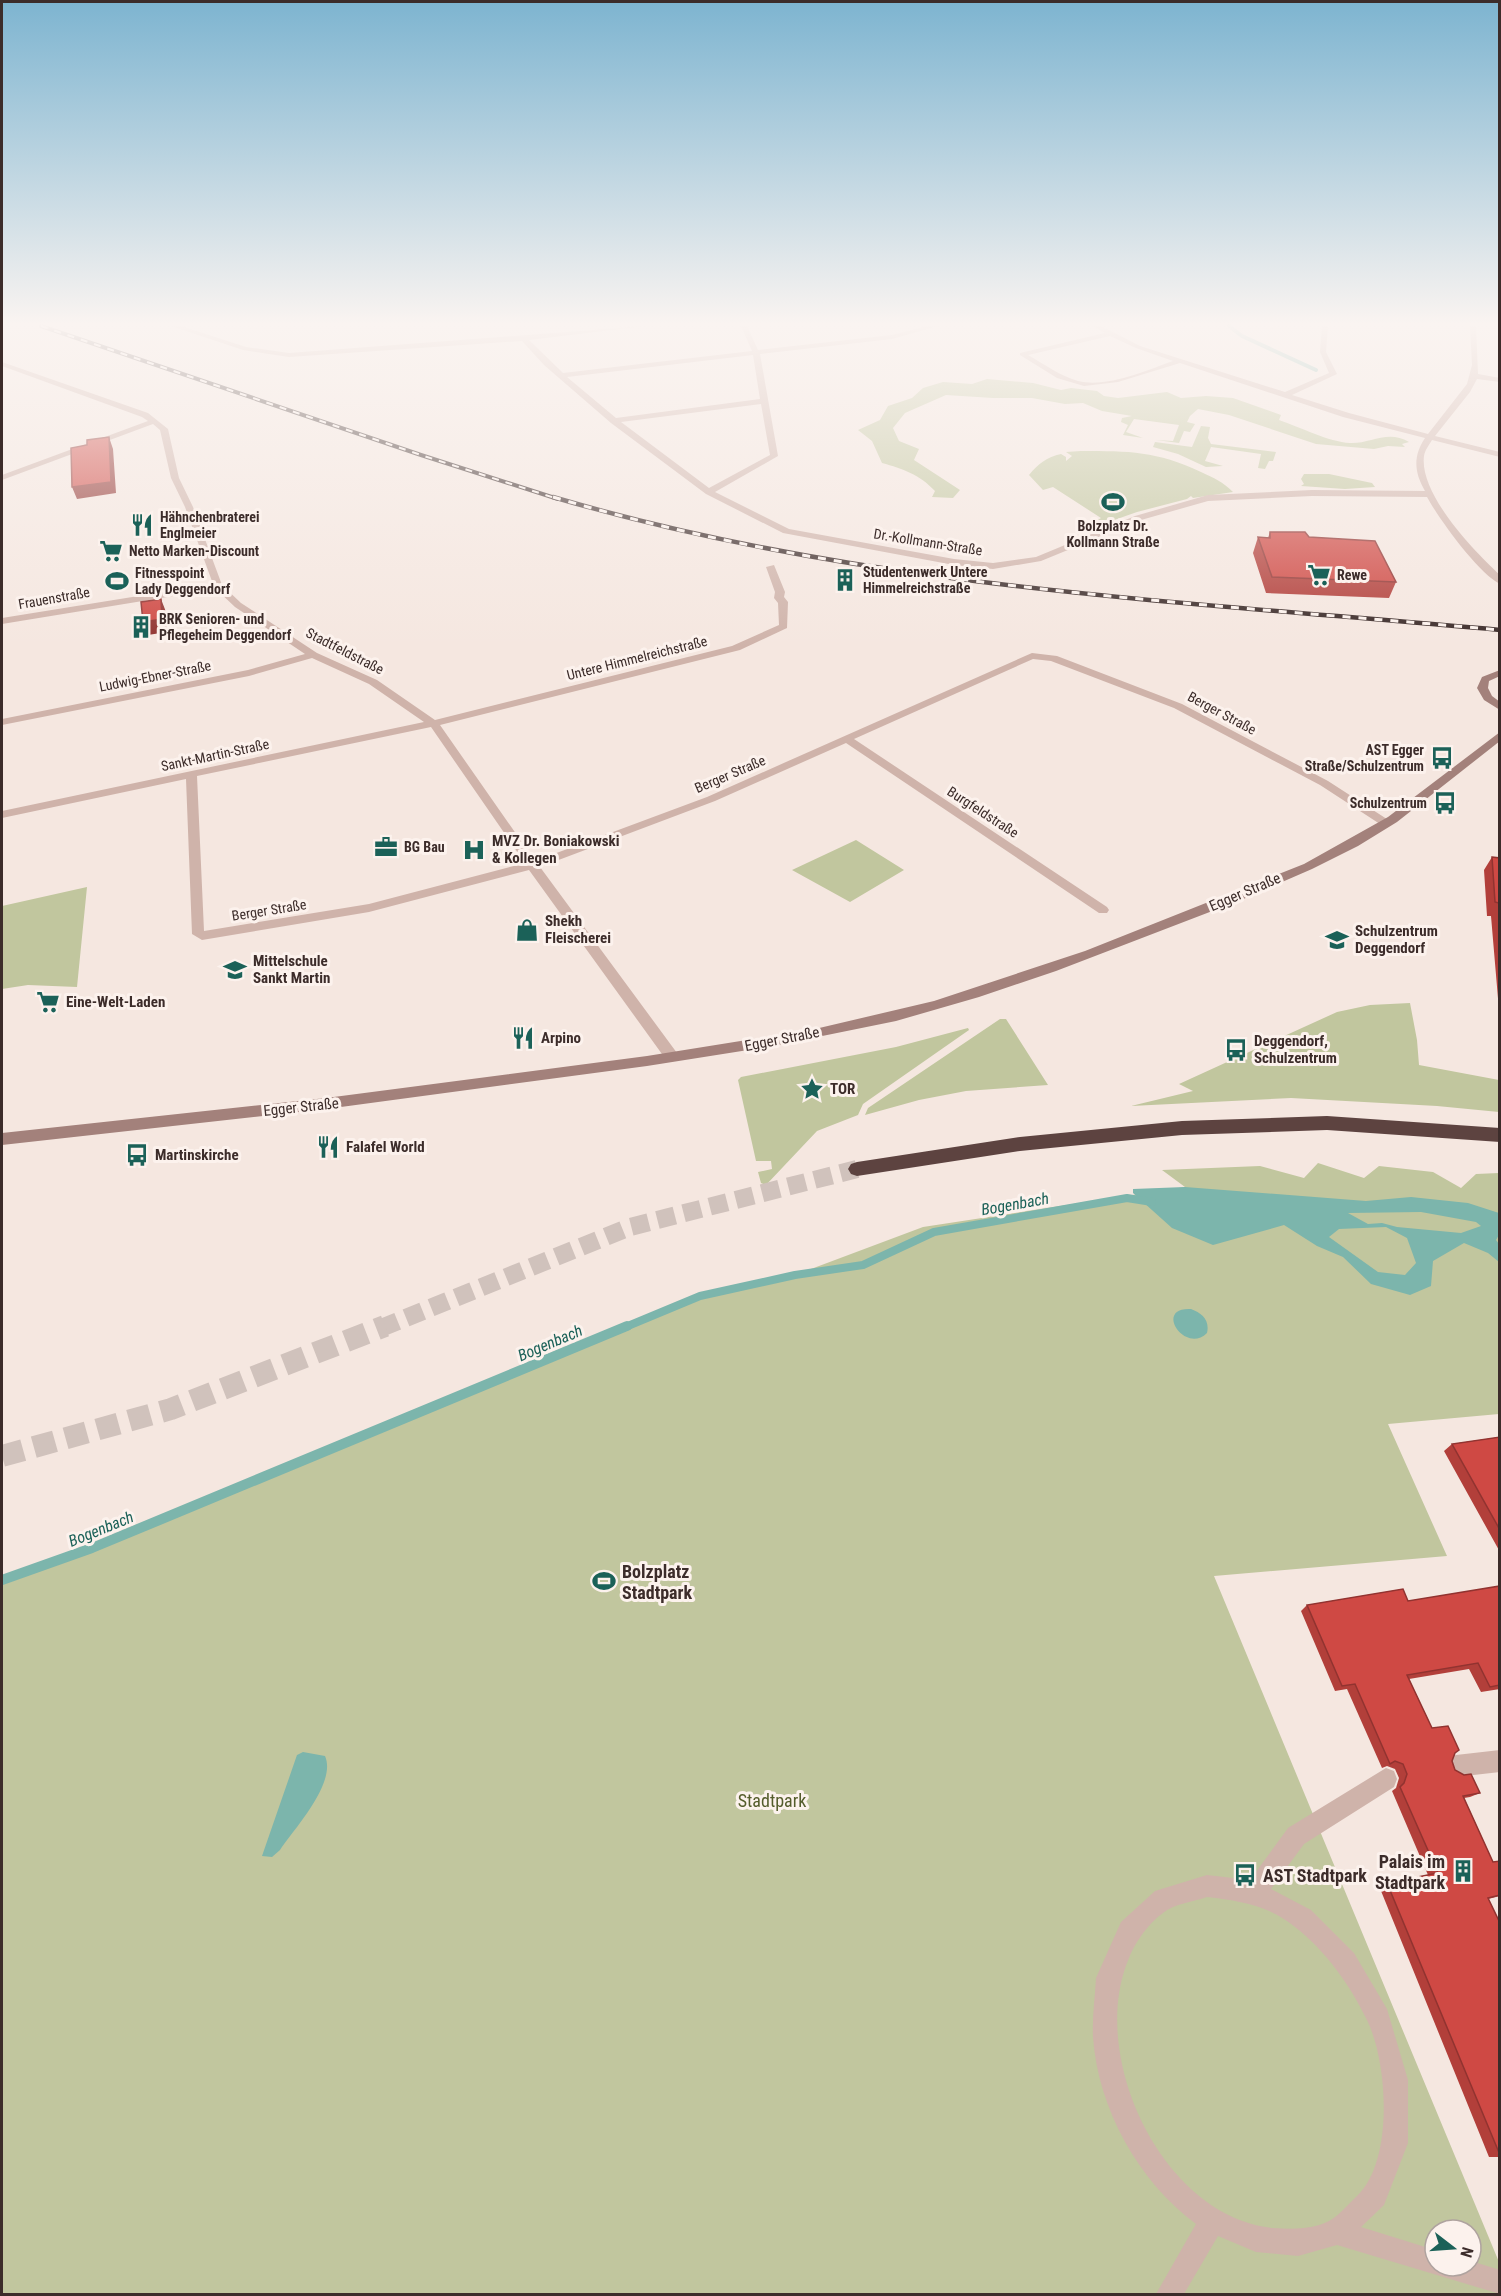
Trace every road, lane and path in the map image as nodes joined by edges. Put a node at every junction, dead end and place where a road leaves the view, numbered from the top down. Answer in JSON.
{"nodes":[{"id":1,"x":122,"y":433,"type":"edge"},
{"id":2,"x":165,"y":433,"type":"edge"},
{"id":3,"x":630,"y":433,"type":"edge"},
{"id":4,"x":771,"y":433,"type":"edge"},
{"id":5,"x":1419,"y":433,"type":"edge"},
{"id":6,"x":1433,"y":433,"type":"edge"},
{"id":7,"x":1431,"y":436,"type":"junction"},
{"id":8,"x":1500,"y":455,"type":"edge"},
{"id":9,"x":2,"y":478,"type":"edge"},
{"id":10,"x":709,"y":492,"type":"junction"},
{"id":11,"x":1430,"y":494,"type":"junction"},
{"id":12,"x":771,"y":567,"type":"dead end"},
{"id":13,"x":1500,"y":581,"type":"edge"},
{"id":14,"x":218,"y":586,"type":"junction"},
{"id":15,"x":2,"y":621,"type":"edge"},
{"id":16,"x":313,"y":655,"type":"junction"},
{"id":17,"x":1500,"y":673,"type":"edge"},
{"id":18,"x":1500,"y":707,"type":"edge"},
{"id":19,"x":2,"y":722,"type":"edge"},
{"id":20,"x":433,"y":723,"type":"junction"},
{"id":21,"x":1500,"y":735,"type":"edge"},
{"id":22,"x":847,"y":739,"type":"junction"},
{"id":23,"x":191,"y":775,"type":"junction"},
{"id":24,"x":2,"y":814,"type":"edge"},
{"id":25,"x":1387,"y":823,"type":"junction"},
{"id":26,"x":533,"y":865,"type":"junction"},
{"id":27,"x":1102,"y":910,"type":"dead end"},
{"id":28,"x":672,"y":1058,"type":"junction"},
{"id":29,"x":1500,"y":1135,"type":"edge"},
{"id":30,"x":2,"y":1139,"type":"edge"},
{"id":31,"x":857,"y":1169,"type":"tunnel mouth"},
{"id":32,"x":1500,"y":1761,"type":"edge"},
{"id":33,"x":1456,"y":1767,"type":"edge"},
{"id":34,"x":1386,"y":1779,"type":"dead end"},
{"id":35,"x":1255,"y":1892,"type":"junction"},
{"id":36,"x":1213,"y":2220,"type":"junction"},
{"id":37,"x":1337,"y":2232,"type":"junction"},
{"id":38,"x":1423,"y":2259,"type":"edge"},
{"id":39,"x":1483,"y":2278,"type":"edge"},
{"id":40,"x":1500,"y":2283,"type":"edge"},
{"id":41,"x":1169,"y":2295,"type":"edge"}],
"edges":[{"from":1,"to":9,"type":"street"},
{"from":2,"to":14,"type":"street","name":"Stadtfeldstraße"},
{"from":3,"to":10,"type":"street","name":"Dr.-Kollmann-Straße"},
{"from":4,"to":10,"type":"street"},
{"from":5,"to":7,"type":"street"},
{"from":6,"to":7,"type":"street"},
{"from":7,"to":8,"type":"street"},
{"from":7,"to":11,"type":"street"},
{"from":10,"to":11,"type":"street","name":"Dr.-Kollmann-Straße"},
{"from":11,"to":13,"type":"street"},
{"from":12,"to":20,"type":"street","name":"Untere Himmelreichstraße"},
{"from":14,"to":15,"type":"street","name":"Frauenstraße"},
{"from":14,"to":16,"type":"street","name":"Stadtfeldstraße"},
{"from":16,"to":19,"type":"street","name":"Ludwig-Ebner-Straße"},
{"from":16,"to":20,"type":"street","name":"Stadtfeldstraße"},
{"from":17,"to":18,"type":"street"},
{"from":20,"to":23,"type":"street","name":"Sankt-Martin-Straße"},
{"from":20,"to":26,"type":"street","name":"Stadtfeldstraße"},
{"from":21,"to":25,"type":"street","name":"Egger Straße"},
{"from":22,"to":25,"type":"street","name":"Berger Straße"},
{"from":22,"to":26,"type":"street","name":"Berger Straße"},
{"from":22,"to":27,"type":"street","name":"Burgfeldstraße"},
{"from":23,"to":24,"type":"street","name":"Sankt-Martin-Straße"},
{"from":23,"to":26,"type":"street","name":"Berger Straße"},
{"from":25,"to":28,"type":"street","name":"Egger Straße"},
{"from":26,"to":28,"type":"street","name":"Stadtfeldstraße"},
{"from":28,"to":30,"type":"street","name":"Egger Straße"},
{"from":29,"to":31,"type":"highway"},
{"from":32,"to":33,"type":"street"},
{"from":34,"to":35,"type":"street"},
{"from":35,"to":36,"type":"street"},
{"from":35,"to":37,"type":"street"},
{"from":36,"to":37,"type":"street"},
{"from":36,"to":41,"type":"street"},
{"from":37,"to":38,"type":"street"},
{"from":39,"to":40,"type":"street"}]}
